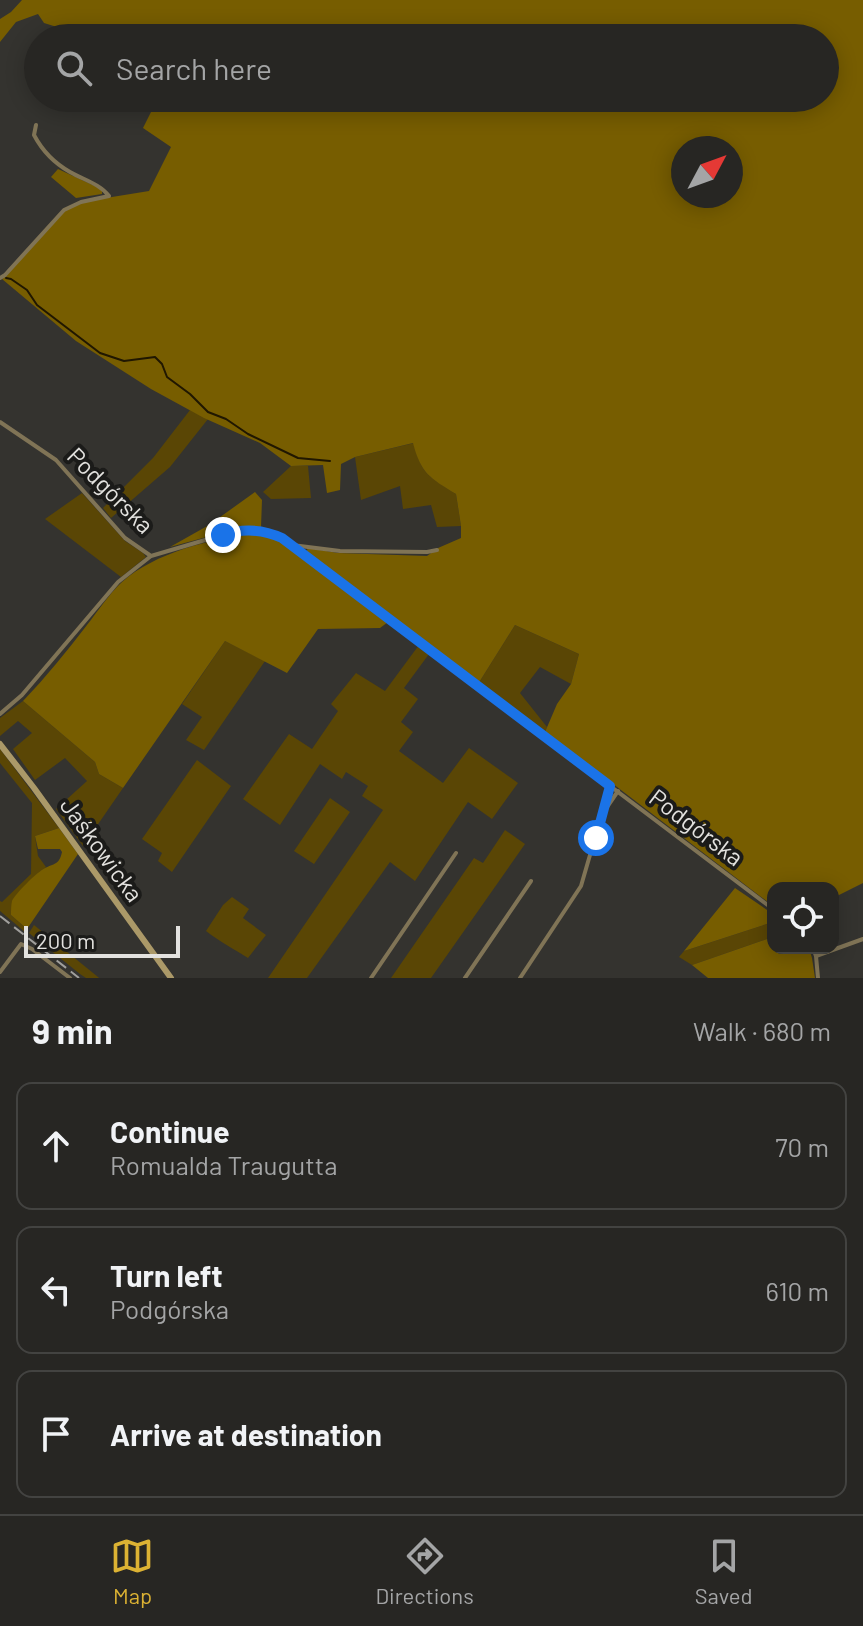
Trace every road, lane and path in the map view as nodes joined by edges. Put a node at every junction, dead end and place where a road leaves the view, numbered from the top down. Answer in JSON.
{"nodes":[{"id":1,"x":36,"y":125,"type":"dead end"},
{"id":2,"x":0,"y":278,"type":"edge"},
{"id":3,"x":0,"y":422,"type":"edge"},
{"id":4,"x":291,"y":545,"type":"junction"},
{"id":5,"x":437,"y":550,"type":"dead end"},
{"id":6,"x":151,"y":556,"type":"junction"},
{"id":7,"x":0,"y":714,"type":"edge"},
{"id":8,"x":0,"y":744,"type":"edge"},
{"id":9,"x":610,"y":786,"type":"junction"},
{"id":10,"x":618,"y":791,"type":"junction"},
{"id":11,"x":602,"y":815,"type":"junction"},
{"id":12,"x":456,"y":853,"type":"dead end"},
{"id":13,"x":531,"y":881,"type":"dead end"},
{"id":14,"x":767,"y":904,"type":"edge"},
{"id":15,"x":863,"y":939,"type":"edge"},
{"id":16,"x":816,"y":956,"type":"joint"},
{"id":17,"x":0,"y":972,"type":"edge"},
{"id":18,"x":70,"y":978,"type":"edge"},
{"id":19,"x":171,"y":978,"type":"edge"},
{"id":20,"x":371,"y":978,"type":"edge"},
{"id":21,"x":465,"y":978,"type":"edge"},
{"id":22,"x":520,"y":978,"type":"edge"},
{"id":23,"x":818,"y":978,"type":"edge"}],
"edges":[{"from":1,"to":2,"type":"street"},
{"from":3,"to":6,"type":"street","name":"Podgórska"},
{"from":4,"to":5,"type":"street","name":"Podgórska"},
{"from":4,"to":6,"type":"street","name":"Podgórska"},
{"from":4,"to":9,"type":"street","name":"Podgórska"},
{"from":6,"to":7,"type":"street"},
{"from":8,"to":19,"type":"street","name":"Jaśkowicka"},
{"from":9,"to":10,"type":"street","name":"Podgórska"},
{"from":9,"to":11,"type":"street"},
{"from":10,"to":11,"type":"street"},
{"from":10,"to":14,"type":"street","name":"Podgórska"},
{"from":11,"to":22,"type":"street"},
{"from":12,"to":20,"type":"street"},
{"from":13,"to":21,"type":"street"},
{"from":15,"to":16,"type":"street"},
{"from":16,"to":23,"type":"street"},
{"from":17,"to":18,"type":"street"}]}
